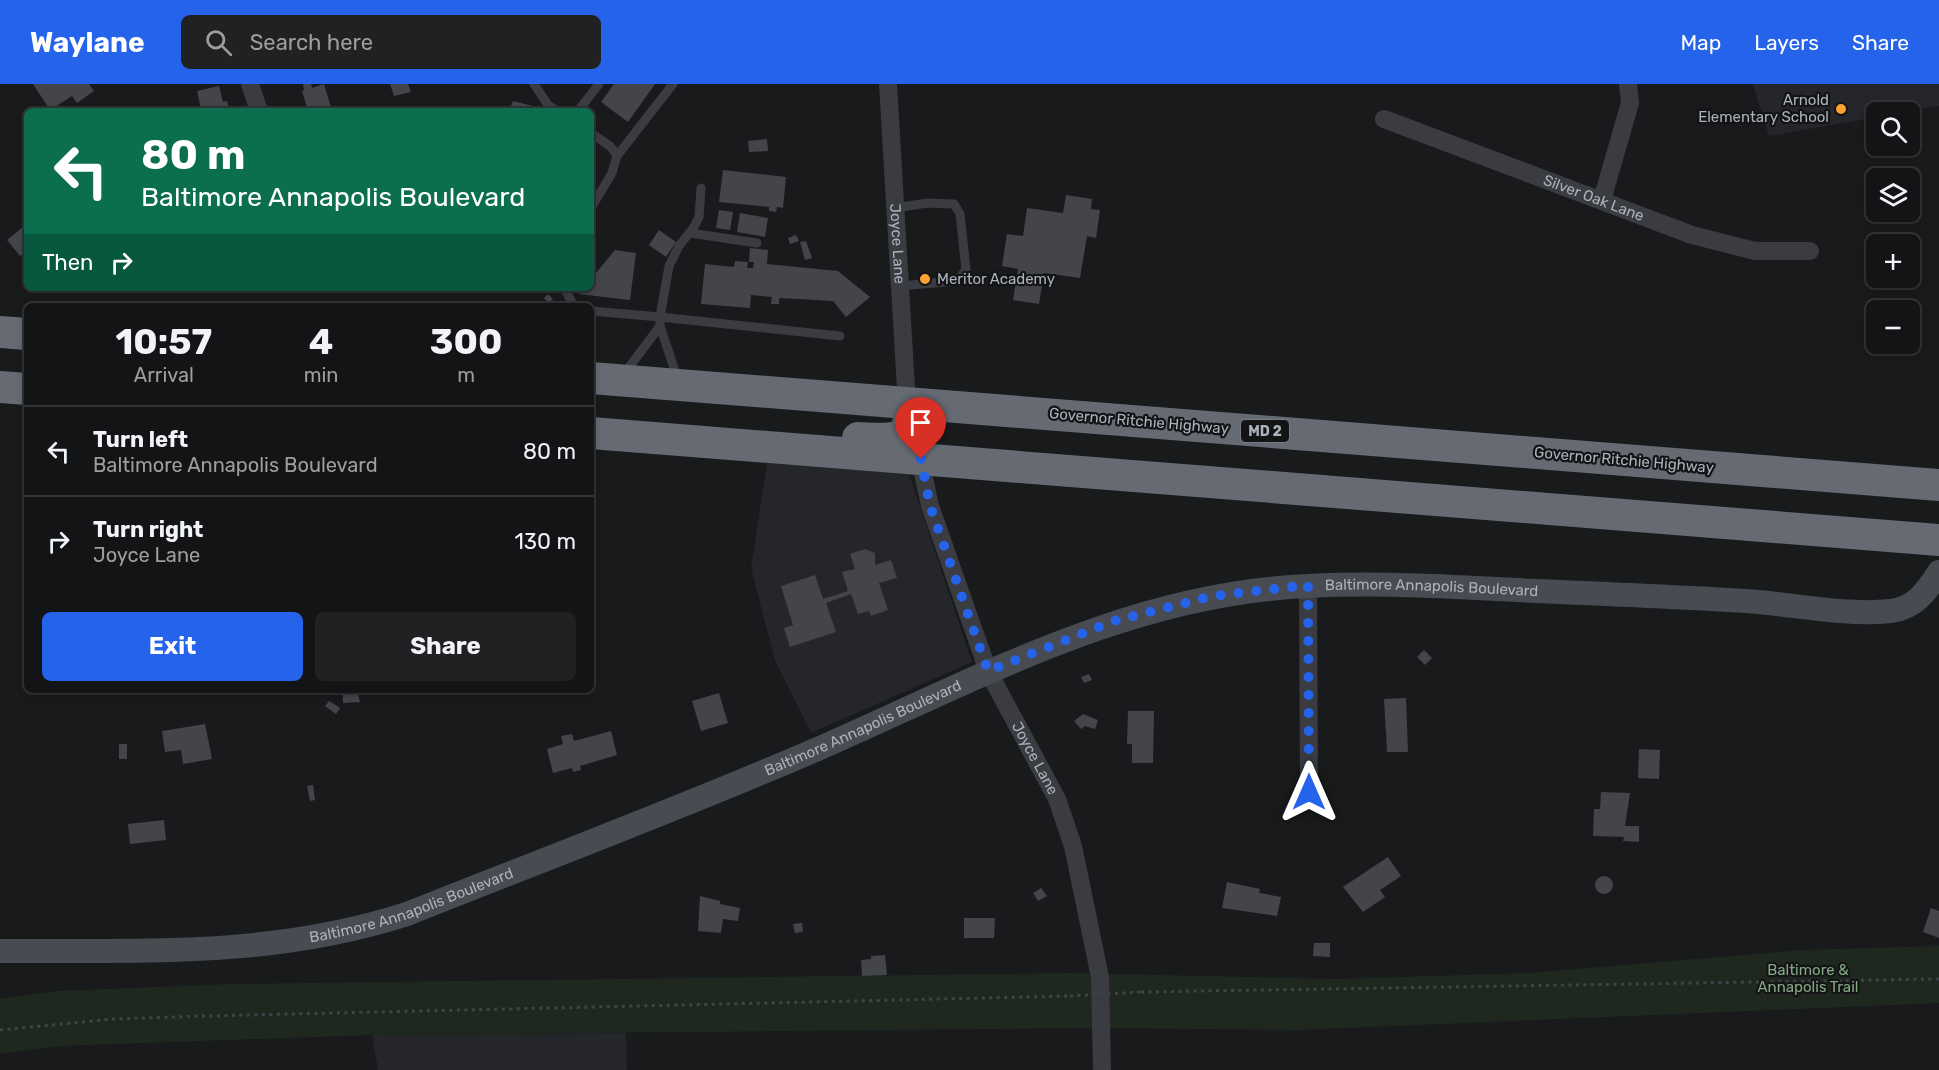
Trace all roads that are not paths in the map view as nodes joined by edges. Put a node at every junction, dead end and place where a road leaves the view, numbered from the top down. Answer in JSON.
{"nodes":[{"id":1,"x":250,"y":84,"type":"edge"},
{"id":2,"x":534,"y":84,"type":"edge"},
{"id":3,"x":598,"y":84,"type":"edge"},
{"id":4,"x":673,"y":84,"type":"edge"},
{"id":5,"x":888,"y":84,"type":"edge"},
{"id":6,"x":1628,"y":84,"type":"edge"},
{"id":7,"x":258,"y":108,"type":"edge"},
{"id":8,"x":552,"y":108,"type":"edge"},
{"id":9,"x":580,"y":108,"type":"edge"},
{"id":10,"x":1384,"y":119,"type":"dead end"},
{"id":11,"x":594,"y":135,"type":"edge"},
{"id":12,"x":617,"y":156,"type":"junction"},
{"id":13,"x":701,"y":188,"type":"dead end"},
{"id":14,"x":1602,"y":200,"type":"junction"},
{"id":15,"x":594,"y":203,"type":"edge"},
{"id":16,"x":896,"y":208,"type":"junction"},
{"id":17,"x":690,"y":233,"type":"junction"},
{"id":18,"x":757,"y":243,"type":"dead end"},
{"id":19,"x":1810,"y":251,"type":"dead end"},
{"id":20,"x":900,"y":286,"type":"junction"},
{"id":21,"x":594,"y":311,"type":"edge"},
{"id":22,"x":660,"y":321,"type":"junction"},
{"id":23,"x":0,"y":332,"type":"edge"},
{"id":24,"x":24,"y":334,"type":"edge"},
{"id":25,"x":840,"y":336,"type":"dead end"},
{"id":26,"x":606,"y":379,"type":"edge"},
{"id":27,"x":679,"y":385,"type":"junction"},
{"id":28,"x":0,"y":387,"type":"edge"},
{"id":29,"x":24,"y":389,"type":"edge"},
{"id":30,"x":908,"y":405,"type":"junction"},
{"id":31,"x":1023,"y":412,"type":"junction"},
{"id":32,"x":594,"y":433,"type":"edge"},
{"id":33,"x":753,"y":446,"type":"junction"},
{"id":34,"x":921,"y":459,"type":"junction"},
{"id":35,"x":1939,"y":485,"type":"edge"},
{"id":36,"x":1939,"y":540,"type":"edge"},
{"id":37,"x":1939,"y":572,"type":"edge"},
{"id":38,"x":1308,"y":585,"type":"junction"},
{"id":39,"x":988,"y":671,"type":"junction"},
{"id":40,"x":1309,"y":792,"type":"dead end"},
{"id":41,"x":0,"y":951,"type":"edge"},
{"id":42,"x":1102,"y":1070,"type":"edge"}],
"edges":[{"from":1,"to":7,"type":"street"},
{"from":2,"to":8,"type":"lane"},
{"from":3,"to":9,"type":"lane"},
{"from":4,"to":12,"type":"lane"},
{"from":5,"to":16,"type":"street","name":"Joyce Lane"},
{"from":6,"to":14,"type":"street"},
{"from":10,"to":14,"type":"street","name":"Silver Oak Lane"},
{"from":11,"to":12,"type":"lane"},
{"from":12,"to":15,"type":"lane"},
{"from":13,"to":17,"type":"lane"},
{"from":14,"to":19,"type":"street","name":"Silver Oak Lane"},
{"from":16,"to":20,"type":"street","name":"Joyce Lane"},
{"from":16,"to":20,"type":"lane"},
{"from":17,"to":18,"type":"lane"},
{"from":17,"to":22,"type":"lane"},
{"from":20,"to":30,"type":"street","name":"Joyce Lane"},
{"from":21,"to":22,"type":"lane"},
{"from":22,"to":25,"type":"lane"},
{"from":22,"to":26,"type":"lane"},
{"from":22,"to":27,"type":"lane"},
{"from":23,"to":24,"type":"highway"},
{"from":26,"to":27,"type":"highway","name":"Governor Ritchie Highway","number":"MD 2"},
{"from":27,"to":30,"type":"highway","name":"Governor Ritchie Highway","number":"MD 2"},
{"from":28,"to":29,"type":"highway"},
{"from":30,"to":31,"type":"highway","name":"Governor Ritchie Highway","number":"MD 2"},
{"from":30,"to":33,"type":"highway"},
{"from":31,"to":34,"type":"highway"},
{"from":31,"to":35,"type":"highway","name":"Governor Ritchie Highway","number":"MD 2"},
{"from":32,"to":33,"type":"highway"},
{"from":33,"to":34,"type":"highway"},
{"from":34,"to":36,"type":"highway"},
{"from":34,"to":39,"type":"street","name":"Joyce Lane"},
{"from":37,"to":38,"type":"street","name":"Baltimore Annapolis Boulevard"},
{"from":38,"to":39,"type":"street","name":"Baltimore Annapolis Boulevard"},
{"from":38,"to":40,"type":"street"},
{"from":39,"to":41,"type":"street","name":"Baltimore Annapolis Boulevard"},
{"from":39,"to":42,"type":"street","name":"Joyce Lane"}]}
